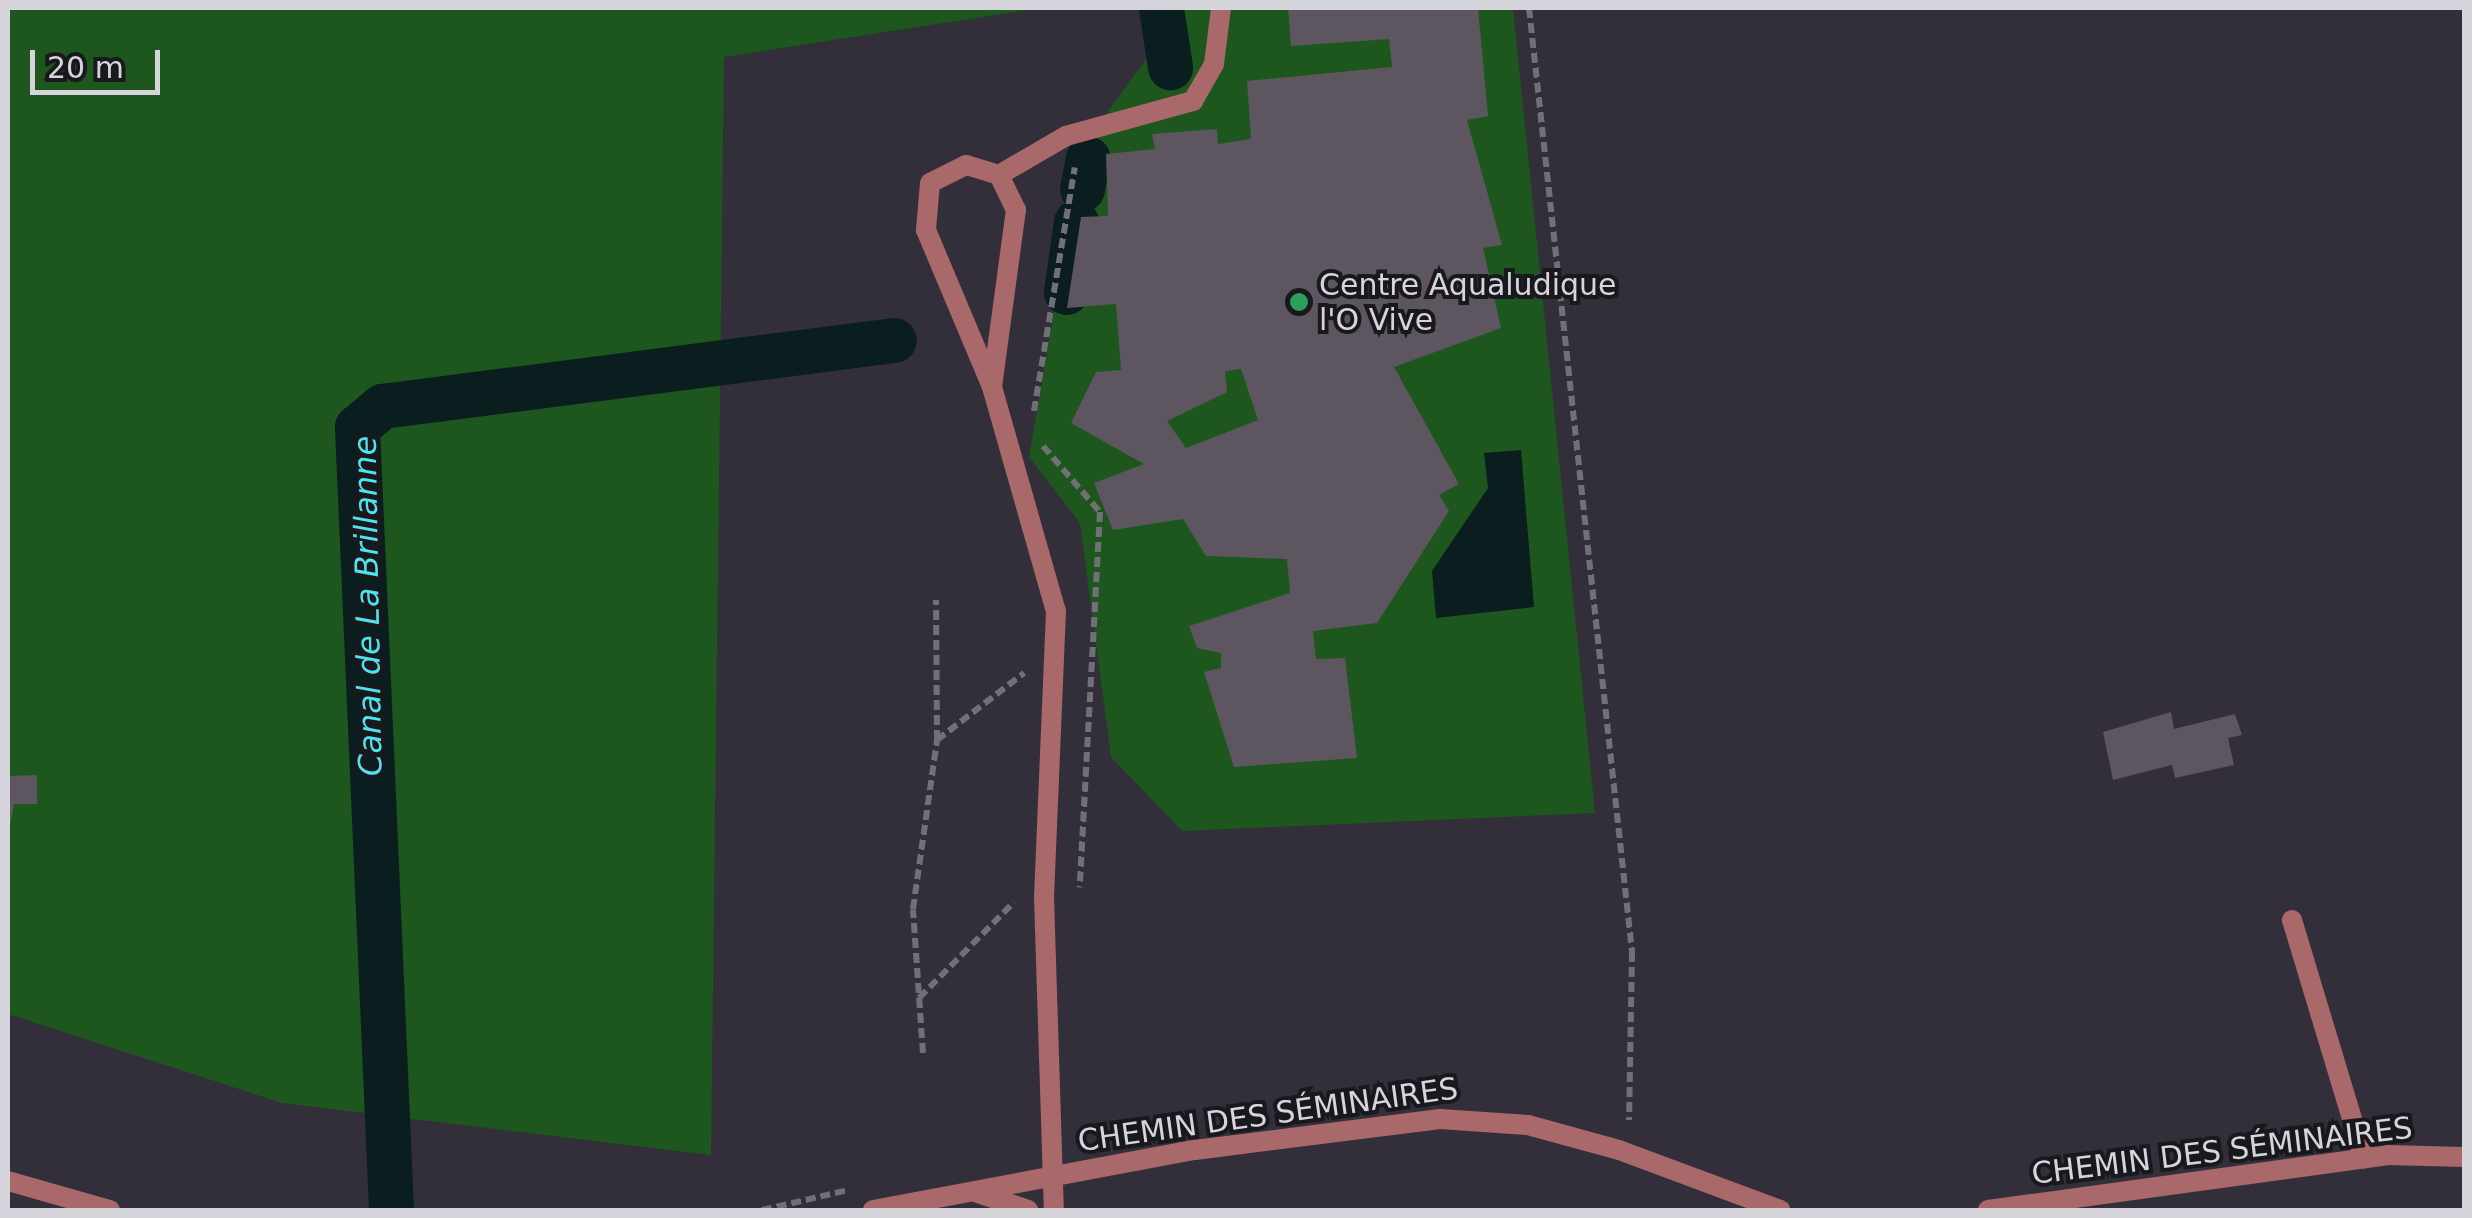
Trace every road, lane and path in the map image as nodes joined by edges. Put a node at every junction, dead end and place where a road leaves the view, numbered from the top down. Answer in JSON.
{"nodes":[{"id":1,"x":1221,"y":8,"type":"edge"},
{"id":2,"x":1529,"y":8,"type":"edge"},
{"id":3,"x":1076,"y":159,"type":"dead end"},
{"id":4,"x":1000,"y":175,"type":"junction"},
{"id":5,"x":992,"y":387,"type":"junction"},
{"id":6,"x":936,"y":600,"type":"dead end"},
{"id":7,"x":1092,"y":662,"type":"junction"},
{"id":8,"x":1056,"y":664,"type":"junction"},
{"id":9,"x":936,"y":740,"type":"junction"},
{"id":10,"x":1044,"y":897,"type":"junction"},
{"id":11,"x":2292,"y":920,"type":"dead end"},
{"id":12,"x":919,"y":998,"type":"junction"},
{"id":13,"x":923,"y":1053,"type":"dead end"},
{"id":14,"x":1619,"y":1150,"type":"junction"},
{"id":15,"x":2464,"y":1156,"type":"edge"},
{"id":16,"x":2364,"y":1158,"type":"junction"},
{"id":17,"x":1052,"y":1174,"type":"junction"},
{"id":18,"x":8,"y":1182,"type":"edge"},
{"id":19,"x":870,"y":1184,"type":"dead end"},
{"id":20,"x":956,"y":1194,"type":"junction"},
{"id":21,"x":37,"y":1201,"type":"edge"},
{"id":22,"x":110,"y":1210,"type":"edge"},
{"id":23,"x":762,"y":1210,"type":"edge"},
{"id":24,"x":873,"y":1210,"type":"edge"},
{"id":25,"x":1028,"y":1210,"type":"edge"},
{"id":26,"x":1054,"y":1210,"type":"edge"},
{"id":27,"x":1780,"y":1210,"type":"edge"},
{"id":28,"x":1988,"y":1210,"type":"edge"}],
"edges":[{"from":1,"to":4,"type":"street"},
{"from":2,"to":14,"type":"path"},
{"from":3,"to":7,"type":"path"},
{"from":4,"to":5,"type":"street"},
{"from":4,"to":5,"type":"street"},
{"from":5,"to":8,"type":"street"},
{"from":6,"to":9,"type":"path"},
{"from":7,"to":8,"type":"path"},
{"from":7,"to":10,"type":"path"},
{"from":8,"to":9,"type":"path"},
{"from":8,"to":10,"type":"street"},
{"from":9,"to":12,"type":"path"},
{"from":10,"to":12,"type":"path"},
{"from":10,"to":17,"type":"street"},
{"from":11,"to":16,"type":"street"},
{"from":12,"to":13,"type":"path"},
{"from":14,"to":17,"type":"street","name":"CHEMIN DES SÉMINAIRES"},
{"from":14,"to":27,"type":"street","name":"CHEMIN DES SÉMINAIRES"},
{"from":15,"to":16,"type":"street","name":"CHEMIN DES SÉMINAIRES"},
{"from":16,"to":28,"type":"street","name":"CHEMIN DES SÉMINAIRES"},
{"from":17,"to":20,"type":"street","name":"CHEMIN DES SÉMINAIRES"},
{"from":17,"to":26,"type":"street"},
{"from":18,"to":21,"type":"street"},
{"from":19,"to":23,"type":"path"},
{"from":20,"to":24,"type":"street","name":"CHEMIN DES SÉMINAIRES"},
{"from":20,"to":25,"type":"street"},
{"from":21,"to":22,"type":"street"}]}
